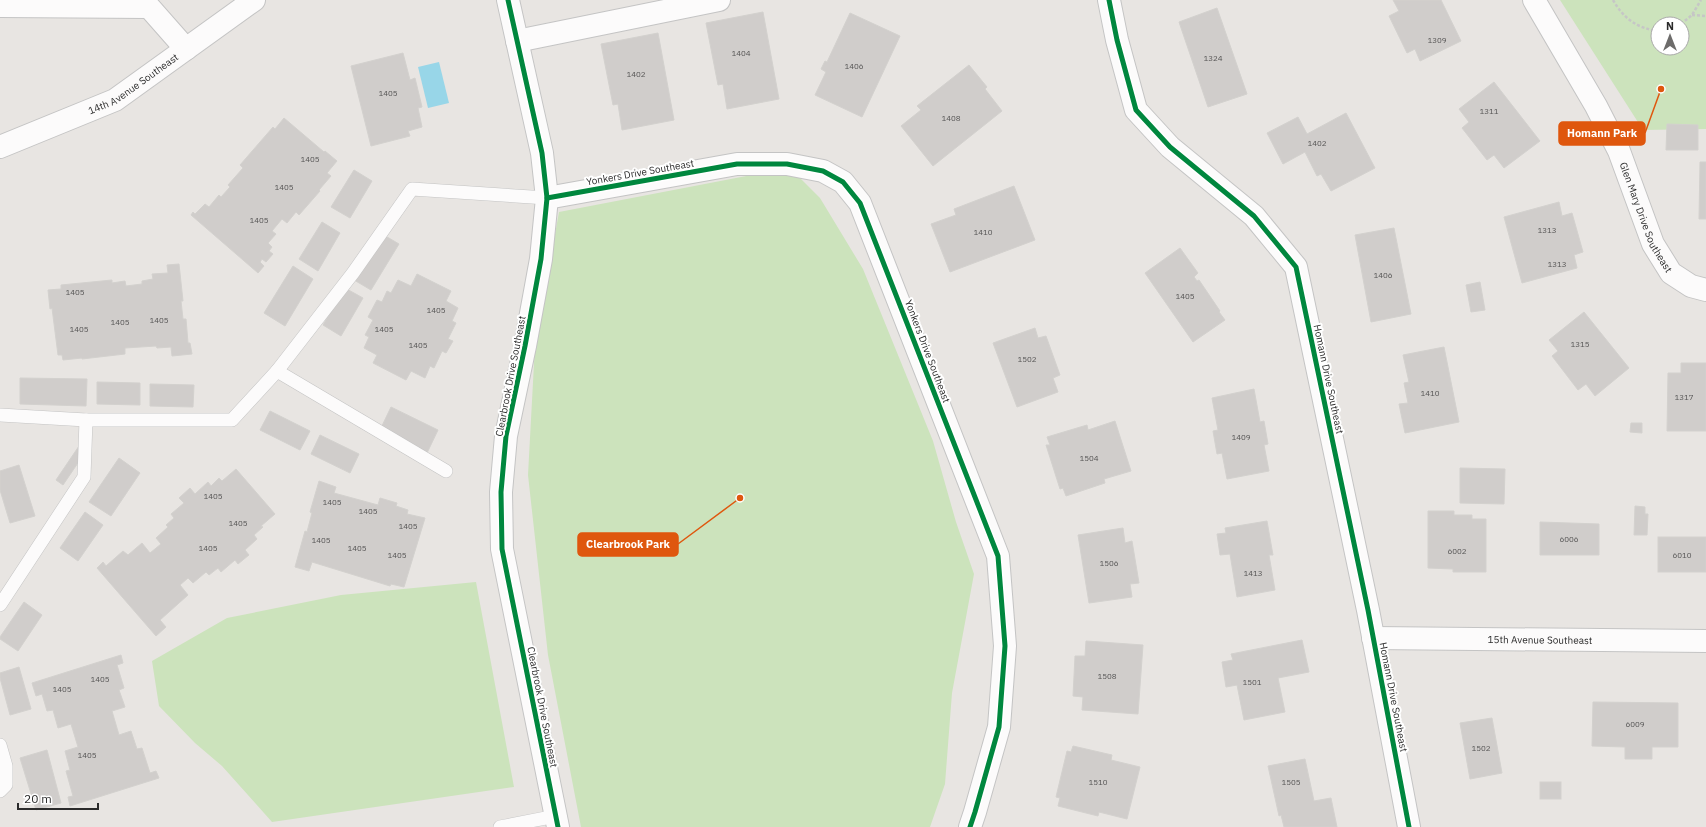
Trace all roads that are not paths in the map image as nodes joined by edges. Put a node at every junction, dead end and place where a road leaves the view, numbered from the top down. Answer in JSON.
{"nodes":[{"id":1,"x":254,"y":0,"type":"edge"},
{"id":2,"x":508,"y":0,"type":"edge"},
{"id":3,"x":719,"y":0,"type":"edge"},
{"id":4,"x":1109,"y":0,"type":"edge"},
{"id":5,"x":1534,"y":0,"type":"edge"},
{"id":6,"x":150,"y":4,"type":"edge"},
{"id":7,"x":0,"y":6,"type":"edge"},
{"id":8,"x":517,"y":41,"type":"junction"},
{"id":9,"x":186,"y":49,"type":"junction"},
{"id":10,"x":0,"y":147,"type":"edge"},
{"id":11,"x":547,"y":198,"type":"junction"},
{"id":12,"x":1706,"y":290,"type":"edge"},
{"id":13,"x":277,"y":372,"type":"junction"},
{"id":14,"x":0,"y":415,"type":"edge"},
{"id":15,"x":86,"y":420,"type":"junction"},
{"id":16,"x":446,"y":471,"type":"dead end"},
{"id":17,"x":0,"y":605,"type":"edge"},
{"id":18,"x":1373,"y":638,"type":"junction"},
{"id":19,"x":1706,"y":640,"type":"edge"},
{"id":20,"x":0,"y":745,"type":"edge"},
{"id":21,"x":0,"y":791,"type":"edge"},
{"id":22,"x":557,"y":821,"type":"edge"},
{"id":23,"x":500,"y":827,"type":"edge"},
{"id":24,"x":970,"y":827,"type":"edge"},
{"id":25,"x":1409,"y":827,"type":"edge"}],
"edges":[{"from":1,"to":9,"type":"street","name":"14th Avenue Southeast"},
{"from":2,"to":8,"type":"street","name":"Clearbrook Drive Southeast"},
{"from":3,"to":8,"type":"street"},
{"from":4,"to":18,"type":"street","name":"Homann Drive Southeast"},
{"from":5,"to":12,"type":"street","name":"Glen Mary Drive Southeast"},
{"from":6,"to":7,"type":"street"},
{"from":6,"to":9,"type":"street"},
{"from":8,"to":11,"type":"street","name":"Clearbrook Drive Southeast"},
{"from":9,"to":10,"type":"street","name":"14th Avenue Southeast"},
{"from":11,"to":13,"type":"lane"},
{"from":11,"to":22,"type":"street","name":"Clearbrook Drive Southeast"},
{"from":11,"to":24,"type":"street","name":"Yonkers Drive Southeast"},
{"from":13,"to":15,"type":"lane"},
{"from":13,"to":16,"type":"lane"},
{"from":14,"to":15,"type":"lane"},
{"from":15,"to":17,"type":"lane"},
{"from":18,"to":19,"type":"street","name":"15th Avenue Southeast"},
{"from":18,"to":25,"type":"street","name":"Homann Drive Southeast"},
{"from":20,"to":21,"type":"lane"},
{"from":22,"to":23,"type":"lane"}]}
